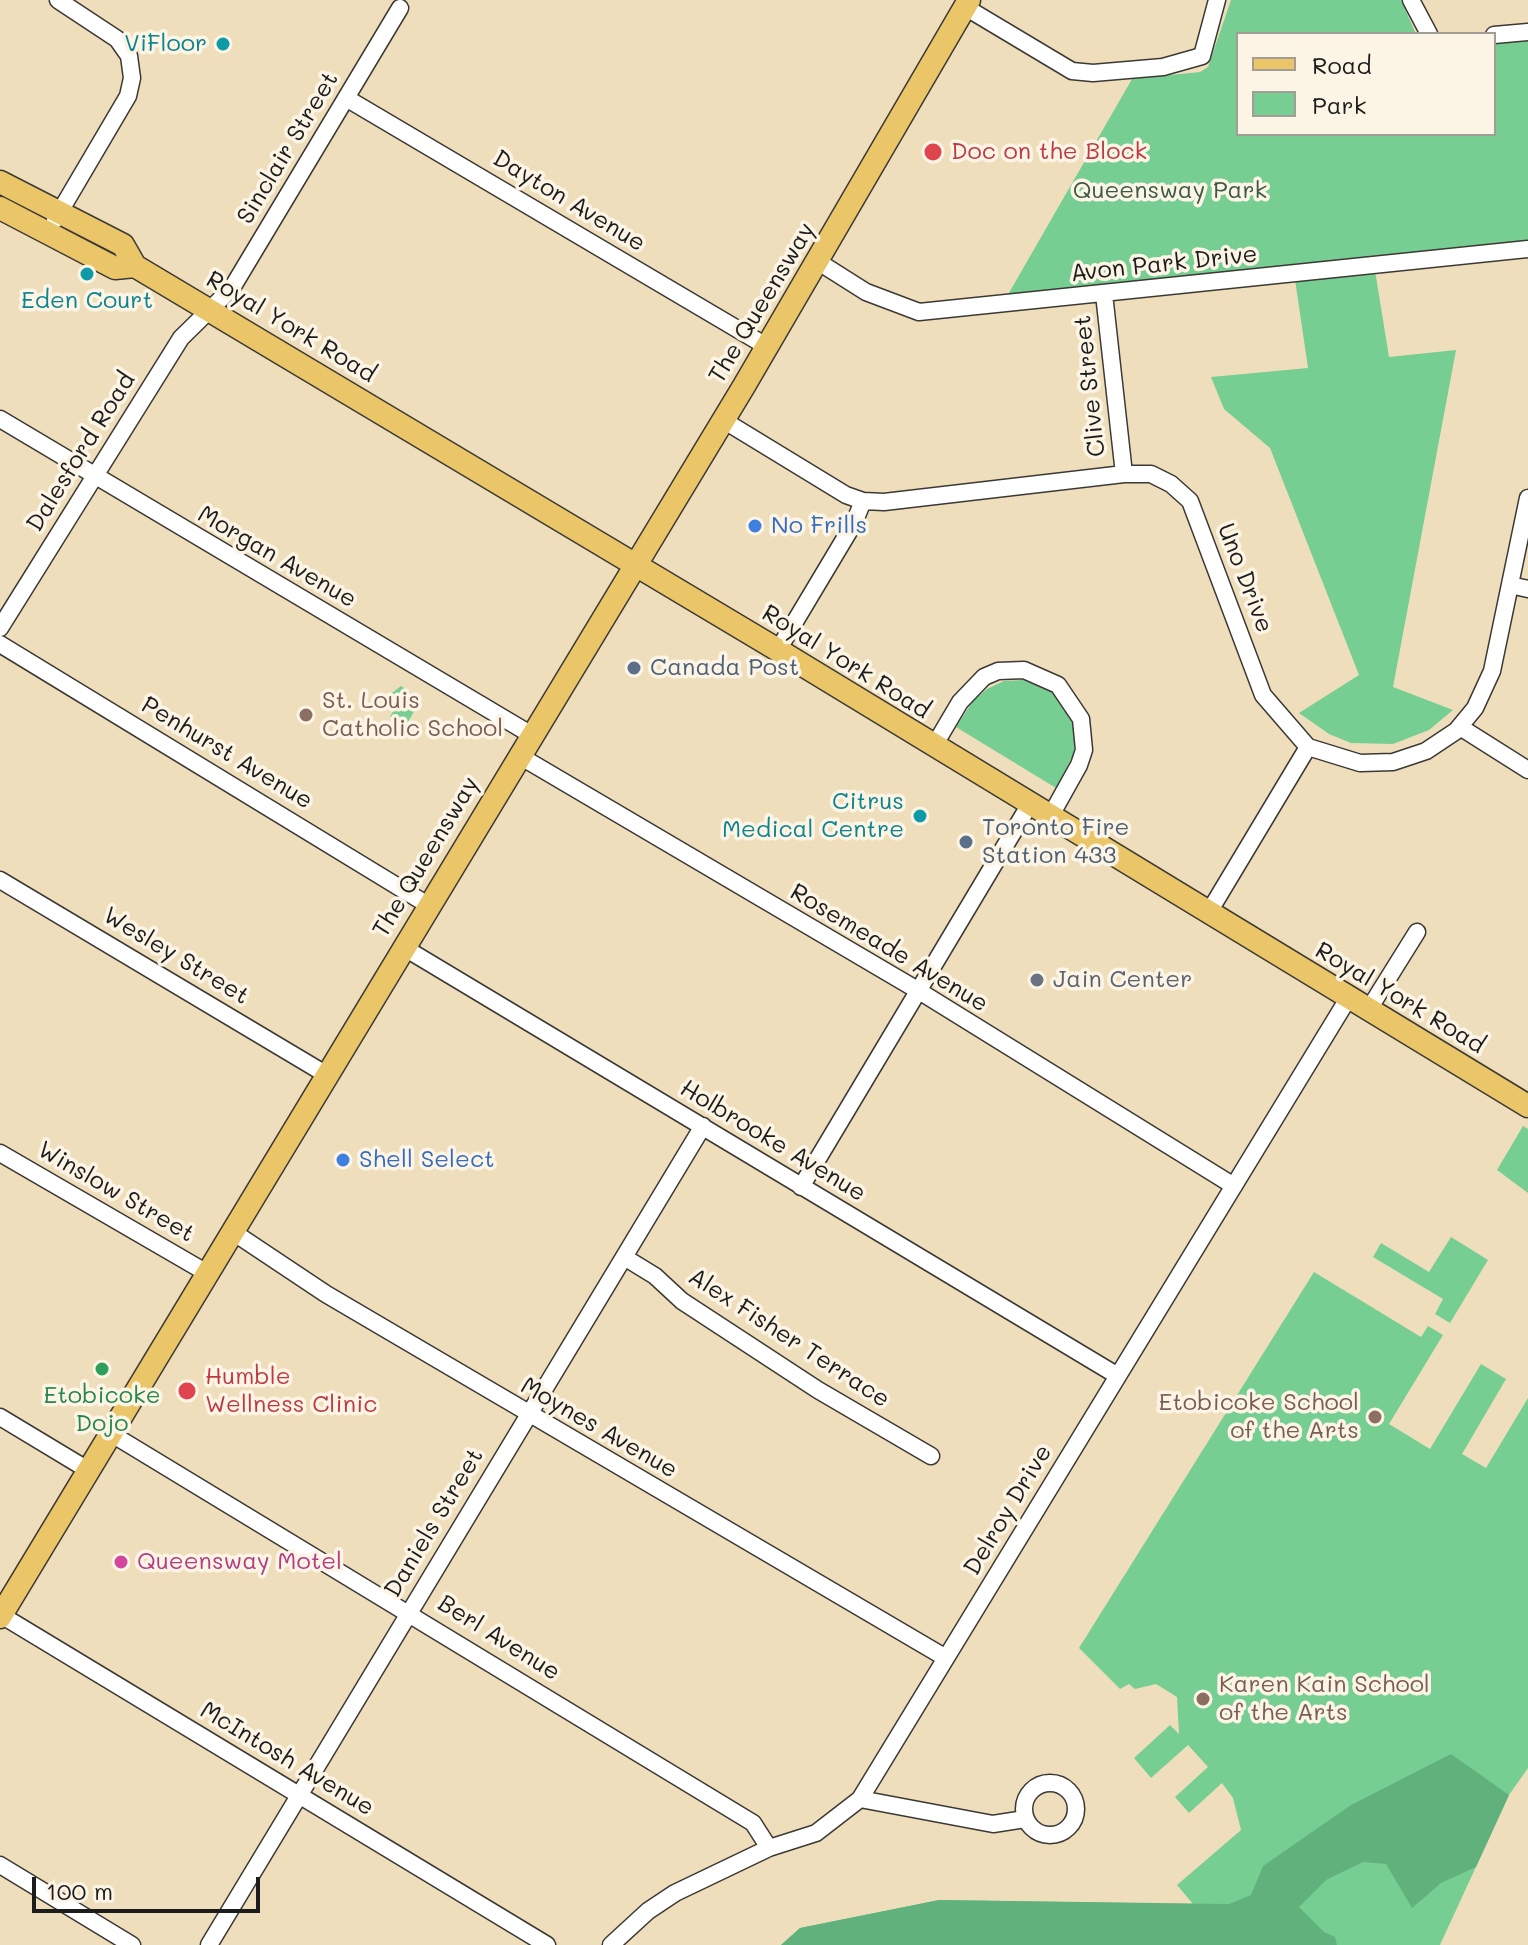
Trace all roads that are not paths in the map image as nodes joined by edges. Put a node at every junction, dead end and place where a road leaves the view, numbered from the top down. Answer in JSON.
{"nodes":[{"id":1,"x":58,"y":0,"type":"edge"},
{"id":2,"x":1217,"y":0,"type":"edge"},
{"id":3,"x":1411,"y":0,"type":"edge"},
{"id":4,"x":967,"y":4,"type":"edge"},
{"id":5,"x":400,"y":8,"type":"dead end"},
{"id":6,"x":1428,"y":32,"type":"edge"},
{"id":7,"x":1528,"y":32,"type":"edge"},
{"id":8,"x":1496,"y":35,"type":"edge"},
{"id":9,"x":346,"y":98,"type":"junction"},
{"id":10,"x":0,"y":182,"type":"edge"},
{"id":11,"x":0,"y":208,"type":"edge"},
{"id":12,"x":61,"y":211,"type":"junction"},
{"id":13,"x":49,"y":231,"type":"junction"},
{"id":14,"x":1528,"y":249,"type":"edge"},
{"id":15,"x":817,"y":261,"type":"junction"},
{"id":16,"x":135,"y":266,"type":"junction"},
{"id":17,"x":1104,"y":294,"type":"junction"},
{"id":18,"x":212,"y":309,"type":"junction"},
{"id":19,"x":766,"y":346,"type":"junction"},
{"id":20,"x":0,"y":419,"type":"edge"},
{"id":21,"x":723,"y":420,"type":"junction"},
{"id":22,"x":1124,"y":474,"type":"junction"},
{"id":23,"x":93,"y":476,"type":"junction"},
{"id":24,"x":1528,"y":498,"type":"edge"},
{"id":25,"x":863,"y":501,"type":"junction"},
{"id":26,"x":635,"y":565,"type":"junction"},
{"id":27,"x":1510,"y":585,"type":"junction"},
{"id":28,"x":1528,"y":589,"type":"edge"},
{"id":29,"x":0,"y":628,"type":"edge"},
{"id":30,"x":0,"y":644,"type":"edge"},
{"id":31,"x":778,"y":650,"type":"junction"},
{"id":32,"x":1460,"y":727,"type":"junction"},
{"id":33,"x":530,"y":734,"type":"junction"},
{"id":34,"x":934,"y":746,"type":"junction"},
{"id":35,"x":1308,"y":747,"type":"junction"},
{"id":36,"x":518,"y":755,"type":"junction"},
{"id":37,"x":1528,"y":770,"type":"edge"},
{"id":38,"x":1030,"y":804,"type":"junction"},
{"id":39,"x":1050,"y":817,"type":"junction"},
{"id":40,"x":0,"y":880,"type":"edge"},
{"id":41,"x":428,"y":905,"type":"junction"},
{"id":42,"x":1209,"y":912,"type":"junction"},
{"id":43,"x":1417,"y":932,"type":"dead end"},
{"id":44,"x":403,"y":947,"type":"junction"},
{"id":45,"x":919,"y":991,"type":"junction"},
{"id":46,"x":1349,"y":997,"type":"junction"},
{"id":47,"x":1369,"y":1009,"type":"junction"},
{"id":48,"x":327,"y":1075,"type":"junction"},
{"id":49,"x":1528,"y":1106,"type":"edge"},
{"id":50,"x":703,"y":1126,"type":"junction"},
{"id":51,"x":0,"y":1153,"type":"edge"},
{"id":52,"x":1234,"y":1186,"type":"junction"},
{"id":53,"x":801,"y":1187,"type":"junction"},
{"id":54,"x":233,"y":1232,"type":"junction"},
{"id":55,"x":624,"y":1257,"type":"junction"},
{"id":56,"x":207,"y":1273,"type":"junction"},
{"id":57,"x":1118,"y":1376,"type":"junction"},
{"id":58,"x":528,"y":1415,"type":"junction"},
{"id":59,"x":0,"y":1417,"type":"edge"},
{"id":60,"x":110,"y":1433,"type":"junction"},
{"id":61,"x":931,"y":1456,"type":"dead end"},
{"id":62,"x":88,"y":1470,"type":"junction"},
{"id":63,"x":409,"y":1611,"type":"junction"},
{"id":64,"x":0,"y":1616,"type":"edge"},
{"id":65,"x":946,"y":1658,"type":"junction"},
{"id":66,"x":297,"y":1794,"type":"junction"},
{"id":67,"x":860,"y":1799,"type":"junction"},
{"id":68,"x":1025,"y":1819,"type":"dead end"},
{"id":69,"x":769,"y":1848,"type":"junction"},
{"id":70,"x":0,"y":1865,"type":"edge"},
{"id":71,"x":132,"y":1945,"type":"edge"},
{"id":72,"x":209,"y":1945,"type":"edge"},
{"id":73,"x":547,"y":1945,"type":"edge"},
{"id":74,"x":611,"y":1945,"type":"edge"}],
"edges":[{"from":1,"to":12,"type":"street"},
{"from":2,"to":4,"type":"street"},
{"from":3,"to":6,"type":"street"},
{"from":4,"to":15,"type":"main road","name":"The Queensway"},
{"from":5,"to":9,"type":"street","name":"Sinclair Street"},
{"from":7,"to":8,"type":"street"},
{"from":9,"to":18,"type":"street","name":"Sinclair Street"},
{"from":9,"to":19,"type":"street","name":"Dayton Avenue"},
{"from":10,"to":12,"type":"main road","name":"Royal York Road"},
{"from":11,"to":13,"type":"main road","name":"Royal York Road"},
{"from":12,"to":13,"type":"street"},
{"from":12,"to":16,"type":"main road","name":"Royal York Road"},
{"from":13,"to":16,"type":"main road","name":"Royal York Road"},
{"from":14,"to":17,"type":"street","name":"Avon Park Drive"},
{"from":15,"to":17,"type":"street","name":"Avon Park Drive"},
{"from":15,"to":19,"type":"main road","name":"The Queensway"},
{"from":16,"to":18,"type":"main road","name":"Royal York Road"},
{"from":17,"to":22,"type":"street","name":"Clive Street"},
{"from":18,"to":23,"type":"street","name":"Dalesford Road"},
{"from":18,"to":26,"type":"main road","name":"Royal York Road"},
{"from":19,"to":21,"type":"main road","name":"The Queensway"},
{"from":20,"to":23,"type":"street","name":"Morgan Avenue"},
{"from":21,"to":25,"type":"street","name":"Uno Drive"},
{"from":21,"to":26,"type":"main road","name":"The Queensway"},
{"from":22,"to":25,"type":"street","name":"Uno Drive"},
{"from":22,"to":35,"type":"street","name":"Uno Drive"},
{"from":23,"to":29,"type":"street","name":"Dalesford Road"},
{"from":23,"to":33,"type":"street","name":"Morgan Avenue"},
{"from":24,"to":27,"type":"street"},
{"from":25,"to":31,"type":"street"},
{"from":26,"to":31,"type":"main road","name":"Royal York Road"},
{"from":26,"to":33,"type":"main road","name":"The Queensway"},
{"from":27,"to":28,"type":"street"},
{"from":27,"to":32,"type":"street"},
{"from":30,"to":41,"type":"street","name":"Penhurst Avenue"},
{"from":31,"to":34,"type":"main road","name":"Royal York Road"},
{"from":32,"to":35,"type":"street"},
{"from":32,"to":37,"type":"street"},
{"from":33,"to":36,"type":"main road","name":"The Queensway"},
{"from":34,"to":38,"type":"main road","name":"Royal York Road"},
{"from":34,"to":39,"type":"street"},
{"from":35,"to":42,"type":"street"},
{"from":36,"to":41,"type":"main road","name":"The Queensway"},
{"from":36,"to":45,"type":"street","name":"Rosemeade Avenue"},
{"from":38,"to":39,"type":"main road","name":"Royal York Road"},
{"from":38,"to":45,"type":"street"},
{"from":39,"to":42,"type":"main road","name":"Royal York Road"},
{"from":40,"to":48,"type":"street","name":"Wesley Street"},
{"from":41,"to":44,"type":"main road","name":"The Queensway"},
{"from":42,"to":46,"type":"main road","name":"Royal York Road"},
{"from":43,"to":47,"type":"street"},
{"from":44,"to":48,"type":"main road","name":"The Queensway"},
{"from":44,"to":50,"type":"street","name":"Holbrooke Avenue"},
{"from":45,"to":52,"type":"street","name":"Rosemeade Avenue"},
{"from":45,"to":53,"type":"street"},
{"from":46,"to":47,"type":"main road","name":"Royal York Road"},
{"from":46,"to":52,"type":"street","name":"Delroy Drive"},
{"from":47,"to":49,"type":"main road","name":"Royal York Road"},
{"from":48,"to":54,"type":"main road","name":"The Queensway"},
{"from":50,"to":53,"type":"street","name":"Holbrooke Avenue"},
{"from":50,"to":55,"type":"street","name":"Daniels Street"},
{"from":51,"to":56,"type":"street","name":"Winslow Street"},
{"from":52,"to":57,"type":"street","name":"Delroy Drive"},
{"from":53,"to":57,"type":"street","name":"Holbrooke Avenue"},
{"from":54,"to":56,"type":"main road","name":"The Queensway"},
{"from":54,"to":58,"type":"street","name":"Moynes Avenue"},
{"from":55,"to":58,"type":"street","name":"Daniels Street"},
{"from":55,"to":61,"type":"street","name":"Alex Fisher Terrace"},
{"from":56,"to":60,"type":"main road","name":"The Queensway"},
{"from":57,"to":65,"type":"street","name":"Delroy Drive"},
{"from":58,"to":63,"type":"street","name":"Daniels Street"},
{"from":58,"to":65,"type":"street","name":"Moynes Avenue"},
{"from":59,"to":62,"type":"street"},
{"from":60,"to":62,"type":"main road","name":"The Queensway"},
{"from":60,"to":63,"type":"street","name":"Berl Avenue"},
{"from":62,"to":64,"type":"main road","name":"The Queensway"},
{"from":63,"to":66,"type":"street","name":"Daniels Street"},
{"from":63,"to":69,"type":"street","name":"Berl Avenue"},
{"from":64,"to":66,"type":"street","name":"McIntosh Avenue"},
{"from":65,"to":67,"type":"street","name":"Delroy Drive"},
{"from":66,"to":72,"type":"street","name":"Daniels Street"},
{"from":66,"to":73,"type":"street","name":"McIntosh Avenue"},
{"from":67,"to":68,"type":"street"},
{"from":67,"to":69,"type":"street","name":"Delroy Drive"},
{"from":69,"to":74,"type":"street","name":"Delroy Drive"},
{"from":70,"to":71,"type":"street"}]}
